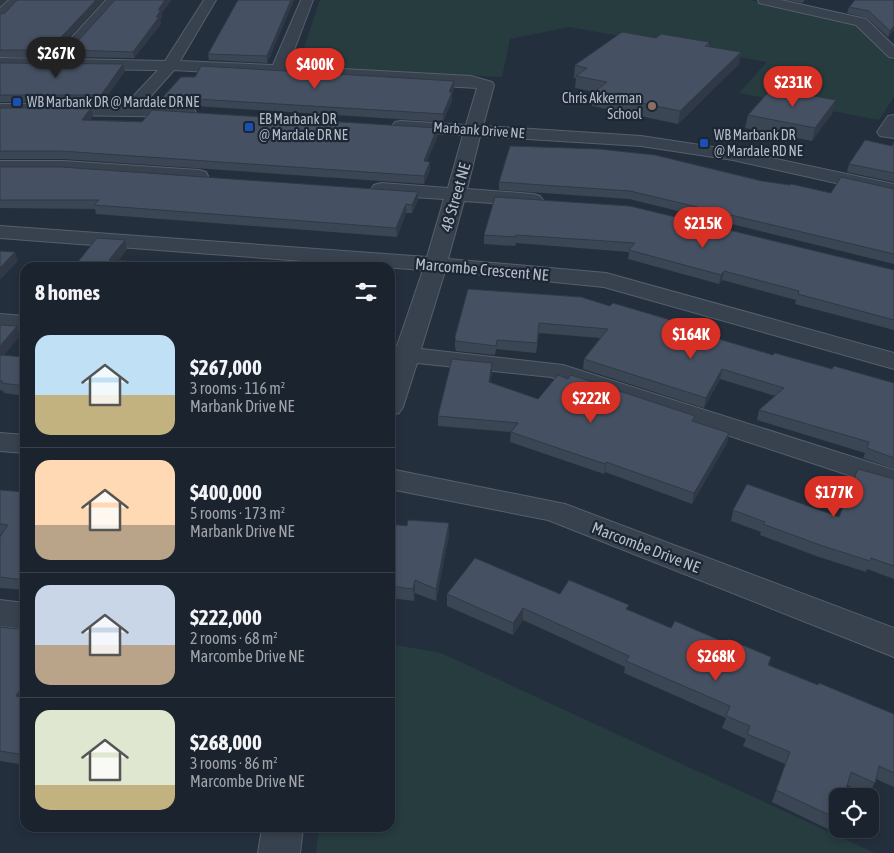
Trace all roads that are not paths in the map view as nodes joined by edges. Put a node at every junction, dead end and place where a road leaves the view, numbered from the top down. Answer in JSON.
{"nodes":[{"id":1,"x":17,"y":0,"type":"edge"},
{"id":2,"x":113,"y":0,"type":"edge"},
{"id":3,"x":210,"y":0,"type":"edge"},
{"id":4,"x":307,"y":0,"type":"edge"},
{"id":5,"x":764,"y":0,"type":"edge"},
{"id":6,"x":0,"y":15,"type":"edge"},
{"id":7,"x":894,"y":54,"type":"edge"},
{"id":8,"x":57,"y":62,"type":"junction"},
{"id":9,"x":0,"y":63,"type":"edge"},
{"id":10,"x":169,"y":67,"type":"junction"},
{"id":11,"x":279,"y":70,"type":"junction"},
{"id":12,"x":0,"y":109,"type":"edge"},
{"id":13,"x":130,"y":110,"type":"junction"},
{"id":14,"x":206,"y":114,"type":"edge"},
{"id":15,"x":894,"y":120,"type":"edge"},
{"id":16,"x":385,"y":125,"type":"edge"},
{"id":17,"x":475,"y":130,"type":"junction"},
{"id":18,"x":894,"y":133,"type":"edge"},
{"id":19,"x":0,"y":167,"type":"edge"},
{"id":20,"x":219,"y":178,"type":"edge"},
{"id":21,"x":366,"y":188,"type":"edge"},
{"id":22,"x":894,"y":190,"type":"edge"},
{"id":23,"x":454,"y":194,"type":"junction"},
{"id":24,"x":552,"y":202,"type":"edge"},
{"id":25,"x":0,"y":232,"type":"edge"},
{"id":26,"x":436,"y":264,"type":"junction"},
{"id":27,"x":0,"y":321,"type":"edge"},
{"id":28,"x":20,"y":323,"type":"edge"},
{"id":29,"x":399,"y":354,"type":"edge"},
{"id":30,"x":894,"y":361,"type":"edge"},
{"id":31,"x":395,"y":378,"type":"edge"},
{"id":32,"x":0,"y":442,"type":"edge"},
{"id":33,"x":20,"y":444,"type":"edge"},
{"id":34,"x":894,"y":480,"type":"edge"},
{"id":35,"x":395,"y":481,"type":"edge"},
{"id":36,"x":0,"y":613,"type":"edge"},
{"id":37,"x":20,"y":615,"type":"edge"},
{"id":38,"x":894,"y":643,"type":"edge"},
{"id":39,"x":283,"y":832,"type":"edge"},
{"id":40,"x":280,"y":853,"type":"edge"}],
"edges":[{"from":1,"to":6,"type":"street"},
{"from":2,"to":8,"type":"street"},
{"from":3,"to":10,"type":"street"},
{"from":4,"to":11,"type":"street"},
{"from":5,"to":7,"type":"street"},
{"from":8,"to":9,"type":"street"},
{"from":8,"to":10,"type":"street"},
{"from":10,"to":11,"type":"street"},
{"from":10,"to":13,"type":"street"},
{"from":11,"to":17,"type":"street","name":"48 Street NE"},
{"from":12,"to":13,"type":"street"},
{"from":13,"to":14,"type":"street"},
{"from":15,"to":18,"type":"street"},
{"from":16,"to":17,"type":"street","name":"Marbank Drive NE"},
{"from":17,"to":22,"type":"street","name":"Marbank Drive NE"},
{"from":17,"to":23,"type":"street","name":"48 Street NE"},
{"from":19,"to":20,"type":"street"},
{"from":21,"to":23,"type":"street"},
{"from":23,"to":24,"type":"street"},
{"from":23,"to":26,"type":"street","name":"48 Street NE"},
{"from":25,"to":26,"type":"street","name":"Marcombe Crescent NE"},
{"from":26,"to":29,"type":"street","name":"48 Street NE"},
{"from":26,"to":30,"type":"street","name":"Marcombe Crescent NE"},
{"from":27,"to":28,"type":"street"},
{"from":29,"to":31,"type":"street","name":"48 Street NE"},
{"from":29,"to":34,"type":"street"},
{"from":32,"to":33,"type":"street"},
{"from":35,"to":38,"type":"street","name":"Marcombe Drive NE"},
{"from":36,"to":37,"type":"street"},
{"from":39,"to":40,"type":"street"}]}
